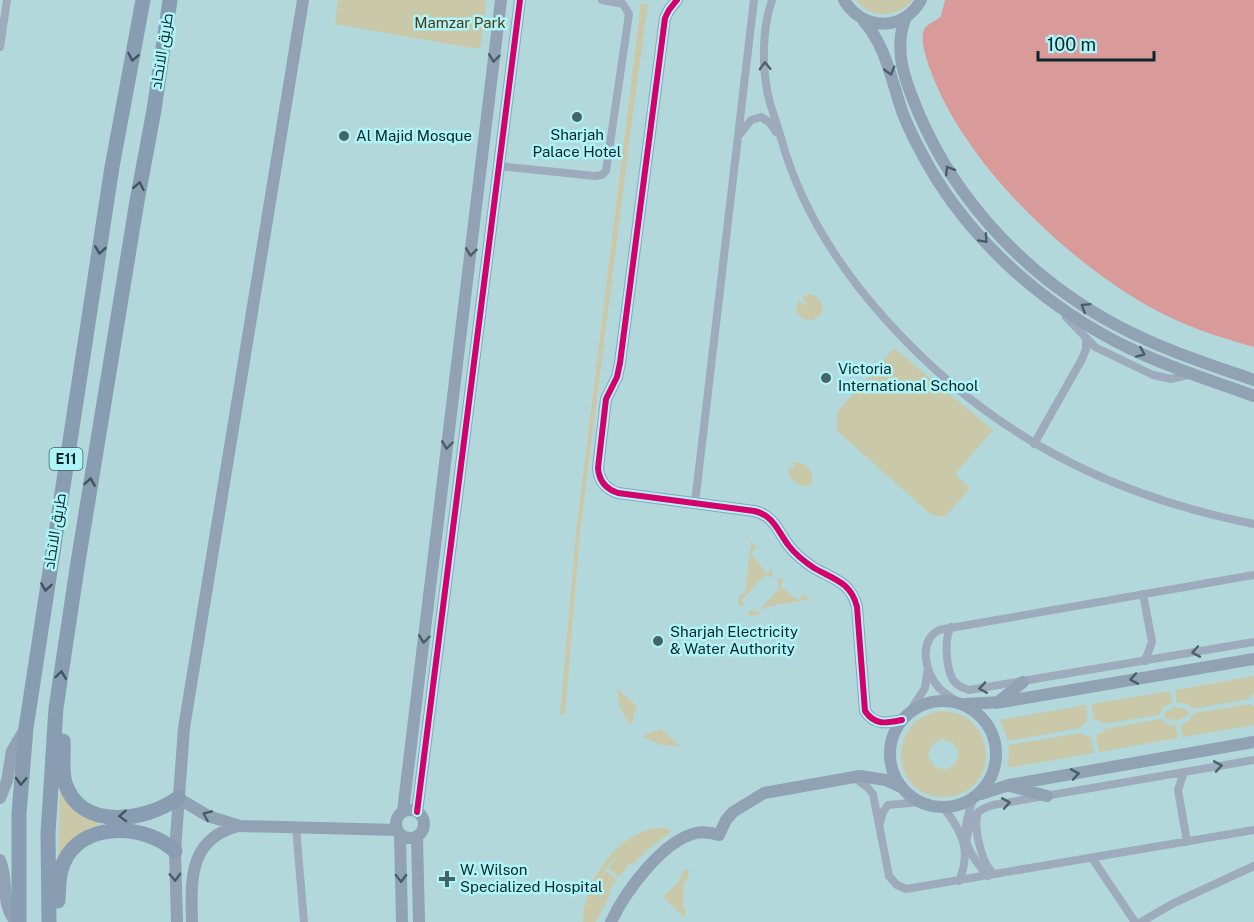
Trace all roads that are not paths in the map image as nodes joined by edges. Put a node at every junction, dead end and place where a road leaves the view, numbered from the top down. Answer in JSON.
{"nodes":[{"id":1,"x":8,"y":0,"type":"edge"},
{"id":2,"x":143,"y":0,"type":"edge"},
{"id":3,"x":170,"y":0,"type":"edge"},
{"id":4,"x":303,"y":0,"type":"edge"},
{"id":5,"x":501,"y":0,"type":"edge"},
{"id":6,"x":520,"y":0,"type":"edge"},
{"id":7,"x":602,"y":0,"type":"edge"},
{"id":8,"x":677,"y":0,"type":"edge"},
{"id":9,"x":754,"y":0,"type":"edge"},
{"id":10,"x":772,"y":0,"type":"edge"},
{"id":11,"x":921,"y":0,"type":"edge"},
{"id":12,"x":844,"y":1,"type":"edge"},
{"id":13,"x":906,"y":17,"type":"junction"},
{"id":14,"x":863,"y":20,"type":"junction"},
{"id":15,"x":0,"y":47,"type":"edge"},
{"id":16,"x":770,"y":104,"type":"junction"},
{"id":17,"x":742,"y":108,"type":"junction"},
{"id":18,"x":758,"y":118,"type":"junction"},
{"id":19,"x":738,"y":138,"type":"junction"},
{"id":20,"x":782,"y":143,"type":"junction"},
{"id":21,"x":499,"y":165,"type":"junction"},
{"id":22,"x":1054,"y":303,"type":"junction"},
{"id":23,"x":1086,"y":338,"type":"junction"},
{"id":24,"x":1099,"y":349,"type":"junction"},
{"id":25,"x":1082,"y":359,"type":"junction"},
{"id":26,"x":1194,"y":374,"type":"junction"},
{"id":27,"x":1254,"y":380,"type":"edge"},
{"id":28,"x":1254,"y":396,"type":"edge"},
{"id":29,"x":1034,"y":444,"type":"junction"},
{"id":30,"x":695,"y":503,"type":"junction"},
{"id":31,"x":1254,"y":524,"type":"edge"},
{"id":32,"x":1254,"y":575,"type":"edge"},
{"id":33,"x":1143,"y":594,"type":"junction"},
{"id":34,"x":951,"y":627,"type":"junction"},
{"id":35,"x":1152,"y":642,"type":"junction"},
{"id":36,"x":1254,"y":642,"type":"edge"},
{"id":37,"x":1166,"y":657,"type":"junction"},
{"id":38,"x":1254,"y":659,"type":"edge"},
{"id":39,"x":1145,"y":661,"type":"junction"},
{"id":40,"x":928,"y":664,"type":"junction"},
{"id":41,"x":1023,"y":682,"type":"junction"},
{"id":42,"x":960,"y":703,"type":"junction"},
{"id":43,"x":996,"y":703,"type":"junction"},
{"id":44,"x":56,"y":708,"type":"junction"},
{"id":45,"x":905,"y":717,"type":"junction"},
{"id":46,"x":26,"y":728,"type":"junction"},
{"id":47,"x":1254,"y":742,"type":"edge"},
{"id":48,"x":1254,"y":760,"type":"edge"},
{"id":49,"x":1184,"y":772,"type":"junction"},
{"id":50,"x":1165,"y":776,"type":"junction"},
{"id":51,"x":852,"y":777,"type":"junction"},
{"id":52,"x":1009,"y":785,"type":"junction"},
{"id":53,"x":901,"y":787,"type":"junction"},
{"id":54,"x":1178,"y":790,"type":"junction"},
{"id":55,"x":976,"y":796,"type":"junction"},
{"id":56,"x":1047,"y":796,"type":"junction"},
{"id":57,"x":0,"y":798,"type":"edge"},
{"id":58,"x":177,"y":798,"type":"junction"},
{"id":59,"x":920,"y":802,"type":"junction"},
{"id":60,"x":943,"y":807,"type":"junction"},
{"id":61,"x":403,"y":811,"type":"junction"},
{"id":62,"x":978,"y":811,"type":"junction"},
{"id":63,"x":417,"y":812,"type":"junction"},
{"id":64,"x":240,"y":826,"type":"junction"},
{"id":65,"x":879,"y":826,"type":"junction"},
{"id":66,"x":296,"y":827,"type":"junction"},
{"id":67,"x":1254,"y":830,"type":"edge"},
{"id":68,"x":398,"y":832,"type":"junction"},
{"id":69,"x":417,"y":836,"type":"junction"},
{"id":70,"x":967,"y":837,"type":"junction"},
{"id":71,"x":1187,"y":842,"type":"junction"},
{"id":72,"x":967,"y":849,"type":"junction"},
{"id":73,"x":175,"y":851,"type":"junction"},
{"id":74,"x":1092,"y":858,"type":"junction"},
{"id":75,"x":0,"y":860,"type":"edge"},
{"id":76,"x":1254,"y":866,"type":"edge"},
{"id":77,"x":992,"y":875,"type":"junction"},
{"id":78,"x":959,"y":881,"type":"junction"},
{"id":79,"x":17,"y":922,"type":"edge"},
{"id":80,"x":49,"y":922,"type":"edge"},
{"id":81,"x":55,"y":922,"type":"edge"},
{"id":82,"x":177,"y":922,"type":"edge"},
{"id":83,"x":192,"y":922,"type":"edge"},
{"id":84,"x":304,"y":922,"type":"edge"},
{"id":85,"x":402,"y":922,"type":"edge"},
{"id":86,"x":419,"y":922,"type":"edge"},
{"id":87,"x":611,"y":922,"type":"edge"},
{"id":88,"x":1135,"y":922,"type":"edge"},
{"id":89,"x":1141,"y":922,"type":"edge"}],
"edges":[{"from":1,"to":15,"type":"street"},
{"from":2,"to":46,"type":"highway","name":"طريق الاتحاد","number":"E11","one_way":true},
{"from":44,"to":3,"type":"highway","name":"طريق الاتحاد","number":"E11","one_way":true},
{"from":4,"to":58,"type":"street"},
{"from":5,"to":61,"type":"street","one_way":true},
{"from":6,"to":21,"type":"street"},
{"from":7,"to":21,"type":"street"},
{"from":8,"to":30,"type":"street"},
{"from":9,"to":17,"type":"street"},
{"from":16,"to":10,"type":"street","one_way":true},
{"from":11,"to":13,"type":"street"},
{"from":12,"to":14,"type":"street"},
{"from":13,"to":14,"type":"street"},
{"from":27,"to":13,"type":"street","one_way":true},
{"from":14,"to":22,"type":"street","one_way":true},
{"from":16,"to":18,"type":"street"},
{"from":16,"to":20,"type":"street"},
{"from":17,"to":18,"type":"street"},
{"from":17,"to":19,"type":"street"},
{"from":18,"to":19,"type":"street"},
{"from":18,"to":20,"type":"street"},
{"from":19,"to":30,"type":"street"},
{"from":20,"to":29,"type":"street"},
{"from":21,"to":63,"type":"street"},
{"from":22,"to":23,"type":"street"},
{"from":22,"to":26,"type":"street","one_way":true},
{"from":23,"to":24,"type":"street"},
{"from":23,"to":25,"type":"street"},
{"from":24,"to":25,"type":"street"},
{"from":24,"to":26,"type":"street"},
{"from":25,"to":29,"type":"street"},
{"from":26,"to":28,"type":"street"},
{"from":29,"to":31,"type":"street"},
{"from":30,"to":45,"type":"street"},
{"from":32,"to":33,"type":"street"},
{"from":33,"to":34,"type":"street"},
{"from":33,"to":35,"type":"street"},
{"from":34,"to":40,"type":"street"},
{"from":41,"to":34,"type":"street","one_way":true},
{"from":35,"to":37,"type":"street"},
{"from":35,"to":39,"type":"street"},
{"from":36,"to":37,"type":"street","one_way":true},
{"from":37,"to":39,"type":"street"},
{"from":38,"to":43,"type":"street","one_way":true},
{"from":39,"to":41,"type":"street"},
{"from":40,"to":42,"type":"street"},
{"from":40,"to":45,"type":"street"},
{"from":41,"to":43,"type":"street"},
{"from":42,"to":43,"type":"street"},
{"from":42,"to":45,"type":"street"},
{"from":42,"to":55,"type":"street"},
{"from":58,"to":44,"type":"highway","one_way":true},
{"from":44,"to":80,"type":"highway","name":"طريق الاتحاد","number":"E11"},
{"from":45,"to":53,"type":"street"},
{"from":46,"to":57,"type":"street"},
{"from":46,"to":79,"type":"highway","name":"طريق الاتحاد","number":"E11","one_way":true},
{"from":52,"to":47,"type":"street","one_way":true},
{"from":49,"to":48,"type":"street","one_way":true},
{"from":49,"to":50,"type":"street"},
{"from":49,"to":54,"type":"street"},
{"from":50,"to":54,"type":"street"},
{"from":50,"to":56,"type":"street"},
{"from":51,"to":53,"type":"street"},
{"from":51,"to":65,"type":"street"},
{"from":51,"to":87,"type":"street"},
{"from":52,"to":55,"type":"street"},
{"from":52,"to":56,"type":"street"},
{"from":53,"to":59,"type":"street"},
{"from":54,"to":71,"type":"street"},
{"from":55,"to":60,"type":"street"},
{"from":55,"to":70,"type":"street"},
{"from":62,"to":56,"type":"street","one_way":true},
{"from":64,"to":58,"type":"street","one_way":true},
{"from":58,"to":73,"type":"street"},
{"from":59,"to":60,"type":"street"},
{"from":59,"to":65,"type":"street"},
{"from":60,"to":72,"type":"street"},
{"from":61,"to":63,"type":"street"},
{"from":61,"to":68,"type":"street"},
{"from":62,"to":70,"type":"street"},
{"from":62,"to":77,"type":"street"},
{"from":63,"to":69,"type":"street"},
{"from":64,"to":66,"type":"street"},
{"from":64,"to":83,"type":"street"},
{"from":65,"to":78,"type":"street"},
{"from":66,"to":68,"type":"street"},
{"from":66,"to":84,"type":"street"},
{"from":67,"to":71,"type":"street"},
{"from":68,"to":69,"type":"street"},
{"from":68,"to":85,"type":"street","one_way":true},
{"from":69,"to":86,"type":"street"},
{"from":70,"to":72,"type":"street"},
{"from":71,"to":74,"type":"street"},
{"from":72,"to":77,"type":"street"},
{"from":72,"to":78,"type":"street"},
{"from":73,"to":81,"type":"highway"},
{"from":73,"to":82,"type":"street","one_way":true},
{"from":74,"to":77,"type":"street"},
{"from":74,"to":88,"type":"street"},
{"from":75,"to":79,"type":"street"},
{"from":76,"to":89,"type":"street"},
{"from":77,"to":78,"type":"street"}]}
